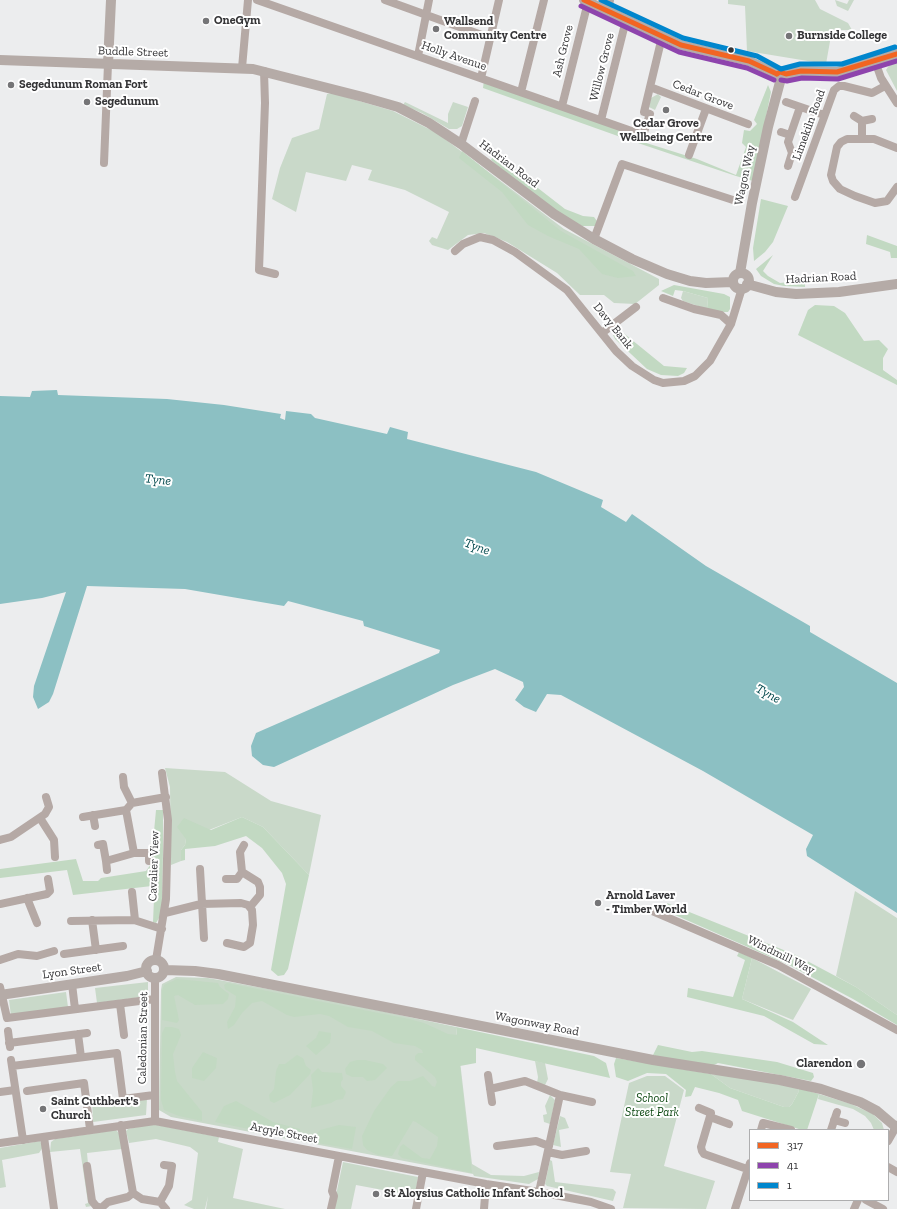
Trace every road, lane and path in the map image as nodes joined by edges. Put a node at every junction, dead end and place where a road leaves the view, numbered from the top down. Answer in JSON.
{"nodes":[{"id":1,"x":111,"y":0,"type":"edge"},
{"id":2,"x":248,"y":0,"type":"edge"},
{"id":3,"x":257,"y":0,"type":"edge"},
{"id":4,"x":385,"y":0,"type":"edge"},
{"id":5,"x":429,"y":0,"type":"edge"},
{"id":6,"x":499,"y":0,"type":"edge"},
{"id":7,"x":544,"y":0,"type":"edge"},
{"id":8,"x":610,"y":0,"type":"edge"},
{"id":9,"x":586,"y":1,"type":"edge"},
{"id":10,"x":608,"y":11,"type":"junction"},
{"id":11,"x":426,"y":15,"type":"junction"},
{"id":12,"x":626,"y":20,"type":"junction"},
{"id":13,"x":662,"y":36,"type":"junction"},
{"id":14,"x":490,"y":38,"type":"junction"},
{"id":15,"x":897,"y":54,"type":"edge"},
{"id":16,"x":418,"y":56,"type":"junction"},
{"id":17,"x":0,"y":60,"type":"edge"},
{"id":18,"x":875,"y":61,"type":"junction"},
{"id":19,"x":108,"y":64,"type":"junction"},
{"id":20,"x":242,"y":68,"type":"junction"},
{"id":21,"x":264,"y":71,"type":"junction"},
{"id":22,"x":781,"y":77,"type":"junction"},
{"id":23,"x":481,"y":78,"type":"junction"},
{"id":24,"x":885,"y":86,"type":"junction"},
{"id":25,"x":650,"y":87,"type":"junction"},
{"id":26,"x":521,"y":92,"type":"junction"},
{"id":27,"x":475,"y":101,"type":"dead end"},
{"id":28,"x":786,"y":102,"type":"dead end"},
{"id":29,"x":897,"y":103,"type":"edge"},
{"id":30,"x":562,"y":106,"type":"junction"},
{"id":31,"x":800,"y":107,"type":"junction"},
{"id":32,"x":706,"y":108,"type":"junction"},
{"id":33,"x":824,"y":115,"type":"junction"},
{"id":34,"x":854,"y":116,"type":"dead end"},
{"id":35,"x":872,"y":119,"type":"dead end"},
{"id":36,"x":601,"y":120,"type":"junction"},
{"id":37,"x":862,"y":121,"type":"junction"},
{"id":38,"x":748,"y":124,"type":"dead end"},
{"id":39,"x":781,"y":132,"type":"dead end"},
{"id":40,"x":790,"y":136,"type":"junction"},
{"id":41,"x":862,"y":138,"type":"junction"},
{"id":42,"x":461,"y":144,"type":"junction"},
{"id":43,"x":897,"y":148,"type":"edge"},
{"id":44,"x":689,"y":155,"type":"dead end"},
{"id":45,"x":104,"y":163,"type":"dead end"},
{"id":46,"x":788,"y":166,"type":"dead end"},
{"id":47,"x":897,"y":187,"type":"edge"},
{"id":48,"x":795,"y":197,"type":"dead end"},
{"id":49,"x":733,"y":200,"type":"dead end"},
{"id":50,"x":594,"y":239,"type":"junction"},
{"id":51,"x":455,"y":251,"type":"dead end"},
{"id":52,"x":740,"y":273,"type":"junction"},
{"id":53,"x":275,"y":274,"type":"dead end"},
{"id":54,"x":733,"y":282,"type":"junction"},
{"id":55,"x":897,"y":284,"type":"edge"},
{"id":56,"x":745,"y":286,"type":"junction"},
{"id":57,"x":663,"y":298,"type":"dead end"},
{"id":58,"x":636,"y":307,"type":"dead end"},
{"id":59,"x":731,"y":324,"type":"junction"},
{"id":60,"x":602,"y":333,"type":"junction"},
{"id":61,"x":162,"y":773,"type":"dead end"},
{"id":62,"x":123,"y":777,"type":"dead end"},
{"id":63,"x":46,"y":797,"type":"dead end"},
{"id":64,"x":166,"y":797,"type":"junction"},
{"id":65,"x":132,"y":802,"type":"junction"},
{"id":66,"x":126,"y":810,"type":"junction"},
{"id":67,"x":93,"y":815,"type":"junction"},
{"id":68,"x":83,"y":817,"type":"dead end"},
{"id":69,"x":40,"y":818,"type":"junction"},
{"id":70,"x":95,"y":826,"type":"dead end"},
{"id":71,"x":0,"y":840,"type":"edge"},
{"id":72,"x":98,"y":845,"type":"dead end"},
{"id":73,"x":244,"y":845,"type":"dead end"},
{"id":74,"x":134,"y":853,"type":"junction"},
{"id":75,"x":55,"y":857,"type":"dead end"},
{"id":76,"x":106,"y":861,"type":"junction"},
{"id":77,"x":149,"y":861,"type":"dead end"},
{"id":78,"x":200,"y":869,"type":"dead end"},
{"id":79,"x":107,"y":870,"type":"dead end"},
{"id":80,"x":242,"y":872,"type":"junction"},
{"id":81,"x":48,"y":879,"type":"dead end"},
{"id":82,"x":226,"y":879,"type":"dead end"},
{"id":83,"x":132,"y":892,"type":"dead end"},
{"id":84,"x":27,"y":898,"type":"junction"},
{"id":85,"x":0,"y":904,"type":"edge"},
{"id":86,"x":202,"y":904,"type":"junction"},
{"id":87,"x":250,"y":906,"type":"junction"},
{"id":88,"x":650,"y":910,"type":"dead end"},
{"id":89,"x":165,"y":913,"type":"junction"},
{"id":90,"x":92,"y":920,"type":"junction"},
{"id":91,"x":135,"y":920,"type":"junction"},
{"id":92,"x":71,"y":921,"type":"dead end"},
{"id":93,"x":37,"y":923,"type":"dead end"},
{"id":94,"x":162,"y":929,"type":"junction"},
{"id":95,"x":204,"y":938,"type":"dead end"},
{"id":96,"x":227,"y":943,"type":"dead end"},
{"id":97,"x":123,"y":946,"type":"dead end"},
{"id":98,"x":96,"y":950,"type":"junction"},
{"id":99,"x":54,"y":951,"type":"dead end"},
{"id":100,"x":64,"y":954,"type":"dead end"},
{"id":101,"x":0,"y":960,"type":"edge"},
{"id":102,"x":156,"y":960,"type":"junction"},
{"id":103,"x":164,"y":970,"type":"junction"},
{"id":104,"x":147,"y":971,"type":"junction"},
{"id":105,"x":155,"y":978,"type":"junction"},
{"id":106,"x":72,"y":984,"type":"junction"},
{"id":107,"x":1,"y":992,"type":"edge"},
{"id":108,"x":155,"y":999,"type":"junction"},
{"id":109,"x":120,"y":1004,"type":"junction"},
{"id":110,"x":75,"y":1010,"type":"junction"},
{"id":111,"x":897,"y":1030,"type":"edge"},
{"id":112,"x":8,"y":1031,"type":"dead end"},
{"id":113,"x":87,"y":1033,"type":"dead end"},
{"id":114,"x":78,"y":1034,"type":"junction"},
{"id":115,"x":124,"y":1035,"type":"dead end"},
{"id":116,"x":81,"y":1057,"type":"junction"},
{"id":117,"x":488,"y":1074,"type":"dead end"},
{"id":118,"x":490,"y":1089,"type":"junction"},
{"id":119,"x":15,"y":1090,"type":"junction"},
{"id":120,"x":27,"y":1091,"type":"dead end"},
{"id":121,"x":0,"y":1092,"type":"edge"},
{"id":122,"x":154,"y":1095,"type":"junction"},
{"id":123,"x":560,"y":1095,"type":"junction"},
{"id":124,"x":492,"y":1102,"type":"dead end"},
{"id":125,"x":592,"y":1102,"type":"dead end"},
{"id":126,"x":699,"y":1108,"type":"dead end"},
{"id":127,"x":710,"y":1115,"type":"junction"},
{"id":128,"x":155,"y":1121,"type":"junction"},
{"id":129,"x":845,"y":1123,"type":"dead end"},
{"id":130,"x":729,"y":1124,"type":"dead end"},
{"id":131,"x":121,"y":1125,"type":"junction"},
{"id":132,"x":762,"y":1126,"type":"edge"},
{"id":133,"x":897,"y":1127,"type":"edge"},
{"id":134,"x":90,"y":1129,"type":"junction"},
{"id":135,"x":784,"y":1129,"type":"edge"},
{"id":136,"x":831,"y":1129,"type":"edge"},
{"id":137,"x":44,"y":1137,"type":"junction"},
{"id":138,"x":889,"y":1139,"type":"edge"},
{"id":139,"x":22,"y":1140,"type":"junction"},
{"id":140,"x":0,"y":1143,"type":"edge"},
{"id":141,"x":497,"y":1146,"type":"dead end"},
{"id":142,"x":549,"y":1149,"type":"junction"},
{"id":143,"x":586,"y":1151,"type":"dead end"},
{"id":144,"x":339,"y":1156,"type":"junction"},
{"id":145,"x":164,"y":1165,"type":"dead end"},
{"id":146,"x":86,"y":1166,"type":"dead end"},
{"id":147,"x":749,"y":1167,"type":"edge"},
{"id":148,"x":423,"y":1172,"type":"junction"},
{"id":149,"x":486,"y":1184,"type":"junction"},
{"id":150,"x":539,"y":1192,"type":"junction"},
{"id":151,"x":133,"y":1193,"type":"junction"},
{"id":152,"x":868,"y":1201,"type":"edge"},
{"id":153,"x":160,"y":1202,"type":"junction"},
{"id":154,"x":101,"y":1208,"type":"edge"},
{"id":155,"x":54,"y":1209,"type":"edge"},
{"id":156,"x":166,"y":1209,"type":"edge"},
{"id":157,"x":331,"y":1209,"type":"edge"},
{"id":158,"x":416,"y":1209,"type":"edge"},
{"id":159,"x":484,"y":1209,"type":"edge"},
{"id":160,"x":611,"y":1209,"type":"edge"},
{"id":161,"x":734,"y":1209,"type":"edge"},
{"id":162,"x":883,"y":1209,"type":"edge"}],
"edges":[{"from":1,"to":19,"type":"main road"},
{"from":2,"to":20,"type":"street"},
{"from":3,"to":16,"type":"street","name":"Holly Avenue"},
{"from":4,"to":11,"type":"street"},
{"from":5,"to":11,"type":"street"},
{"from":6,"to":14,"type":"street"},
{"from":7,"to":26,"type":"street"},
{"from":8,"to":10,"type":"street"},
{"from":9,"to":10,"type":"main road"},
{"from":9,"to":30,"type":"street","name":"Ash Grove"},
{"from":10,"to":12,"type":"main road"},
{"from":11,"to":14,"type":"street"},
{"from":11,"to":16,"type":"street"},
{"from":12,"to":13,"type":"main road"},
{"from":12,"to":36,"type":"street","name":"Willow Grove"},
{"from":13,"to":22,"type":"main road"},
{"from":13,"to":25,"type":"street"},
{"from":14,"to":23,"type":"street"},
{"from":15,"to":18,"type":"main road"},
{"from":16,"to":23,"type":"street","name":"Holly Avenue"},
{"from":17,"to":19,"type":"main road","name":"Buddle Street"},
{"from":18,"to":22,"type":"main road"},
{"from":18,"to":24,"type":"street"},
{"from":19,"to":20,"type":"main road","name":"Buddle Street"},
{"from":19,"to":45,"type":"street"},
{"from":20,"to":21,"type":"main road","name":"Buddle Street"},
{"from":21,"to":42,"type":"main road","name":"Hadrian Road"},
{"from":21,"to":53,"type":"street"},
{"from":22,"to":52,"type":"main road","name":"Wagon Way"},
{"from":23,"to":26,"type":"street","name":"Holly Avenue"},
{"from":24,"to":29,"type":"street"},
{"from":24,"to":33,"type":"street","name":"Limekiln Road"},
{"from":25,"to":32,"type":"street","name":"Cedar Grove"},
{"from":25,"to":36,"type":"street","name":"Holly Avenue"},
{"from":26,"to":30,"type":"street","name":"Holly Avenue"},
{"from":27,"to":42,"type":"street"},
{"from":28,"to":31,"type":"street"},
{"from":30,"to":36,"type":"street","name":"Holly Avenue"},
{"from":31,"to":33,"type":"street"},
{"from":31,"to":40,"type":"street"},
{"from":32,"to":38,"type":"street","name":"Cedar Grove"},
{"from":32,"to":44,"type":"street"},
{"from":33,"to":48,"type":"street","name":"Limekiln Road"},
{"from":34,"to":37,"type":"street"},
{"from":35,"to":37,"type":"street"},
{"from":37,"to":41,"type":"street"},
{"from":39,"to":40,"type":"street"},
{"from":40,"to":46,"type":"street"},
{"from":41,"to":43,"type":"street"},
{"from":41,"to":47,"type":"street"},
{"from":42,"to":50,"type":"main road","name":"Hadrian Road"},
{"from":49,"to":50,"type":"street"},
{"from":50,"to":54,"type":"main road","name":"Hadrian Road"},
{"from":51,"to":60,"type":"street","name":"Davy Bank"},
{"from":52,"to":54,"type":"main road"},
{"from":52,"to":56,"type":"main road"},
{"from":54,"to":56,"type":"main road"},
{"from":55,"to":56,"type":"main road","name":"Hadrian Road"},
{"from":56,"to":59,"type":"street","name":"Davy Bank"},
{"from":57,"to":59,"type":"street"},
{"from":58,"to":60,"type":"street"},
{"from":59,"to":60,"type":"street","name":"Davy Bank"},
{"from":61,"to":64,"type":"street","name":"Cavalier View"},
{"from":62,"to":65,"type":"street"},
{"from":63,"to":69,"type":"street"},
{"from":64,"to":65,"type":"street"},
{"from":64,"to":89,"type":"street","name":"Cavalier View"},
{"from":65,"to":66,"type":"street"},
{"from":66,"to":67,"type":"street"},
{"from":66,"to":74,"type":"street"},
{"from":67,"to":68,"type":"street"},
{"from":67,"to":70,"type":"street"},
{"from":69,"to":71,"type":"street"},
{"from":69,"to":75,"type":"street"},
{"from":72,"to":76,"type":"street"},
{"from":73,"to":80,"type":"street"},
{"from":74,"to":76,"type":"street"},
{"from":74,"to":77,"type":"street"},
{"from":76,"to":79,"type":"street"},
{"from":78,"to":86,"type":"street"},
{"from":80,"to":82,"type":"street"},
{"from":80,"to":87,"type":"street"},
{"from":81,"to":84,"type":"street"},
{"from":83,"to":91,"type":"street"},
{"from":84,"to":85,"type":"street"},
{"from":84,"to":93,"type":"street"},
{"from":86,"to":87,"type":"street"},
{"from":86,"to":89,"type":"street"},
{"from":86,"to":95,"type":"street"},
{"from":87,"to":96,"type":"street"},
{"from":88,"to":111,"type":"street","name":"Windmill Way"},
{"from":89,"to":94,"type":"street","name":"Cavalier View"},
{"from":90,"to":91,"type":"street"},
{"from":90,"to":92,"type":"street"},
{"from":90,"to":98,"type":"street"},
{"from":91,"to":94,"type":"street"},
{"from":94,"to":102,"type":"street","name":"Cavalier View"},
{"from":97,"to":98,"type":"street"},
{"from":98,"to":100,"type":"street"},
{"from":99,"to":101,"type":"street"},
{"from":102,"to":103,"type":"main road"},
{"from":102,"to":104,"type":"main road"},
{"from":103,"to":105,"type":"main road"},
{"from":103,"to":133,"type":"main road","name":"Wagonway Road"},
{"from":104,"to":105,"type":"main road"},
{"from":104,"to":106,"type":"main road","name":"Lyon Street"},
{"from":105,"to":108,"type":"street","name":"Caledonian Street"},
{"from":106,"to":107,"type":"main road","name":"Lyon Street"},
{"from":106,"to":110,"type":"street"},
{"from":107,"to":110,"type":"street"},
{"from":108,"to":109,"type":"street"},
{"from":108,"to":122,"type":"street","name":"Caledonian Street"},
{"from":109,"to":110,"type":"street"},
{"from":109,"to":115,"type":"street"},
{"from":112,"to":114,"type":"street"},
{"from":113,"to":114,"type":"street"},
{"from":114,"to":116,"type":"street"},
{"from":116,"to":119,"type":"street"},
{"from":116,"to":122,"type":"street"},
{"from":117,"to":118,"type":"street"},
{"from":118,"to":123,"type":"street"},
{"from":118,"to":124,"type":"street"},
{"from":119,"to":121,"type":"street"},
{"from":119,"to":139,"type":"street"},
{"from":120,"to":134,"type":"street"},
{"from":122,"to":128,"type":"street","name":"Caledonian Street"},
{"from":123,"to":125,"type":"street"},
{"from":123,"to":142,"type":"street"},
{"from":126,"to":127,"type":"street"},
{"from":127,"to":130,"type":"street"},
{"from":127,"to":147,"type":"street"},
{"from":128,"to":131,"type":"street","name":"Argyle Street"},
{"from":128,"to":144,"type":"street","name":"Argyle Street"},
{"from":129,"to":136,"type":"street"},
{"from":131,"to":134,"type":"street","name":"Argyle Street"},
{"from":131,"to":151,"type":"street"},
{"from":132,"to":135,"type":"street"},
{"from":133,"to":138,"type":"street"},
{"from":134,"to":137,"type":"street","name":"Argyle Street"},
{"from":137,"to":139,"type":"street","name":"Argyle Street"},
{"from":137,"to":155,"type":"street"},
{"from":139,"to":140,"type":"street","name":"Argyle Street"},
{"from":141,"to":142,"type":"street"},
{"from":142,"to":143,"type":"street"},
{"from":142,"to":150,"type":"street"},
{"from":144,"to":148,"type":"street","name":"Argyle Street"},
{"from":144,"to":157,"type":"street"},
{"from":145,"to":153,"type":"street"},
{"from":146,"to":154,"type":"street"},
{"from":147,"to":161,"type":"street"},
{"from":148,"to":149,"type":"street","name":"Argyle Street"},
{"from":148,"to":158,"type":"street"},
{"from":149,"to":150,"type":"street","name":"Argyle Street"},
{"from":149,"to":159,"type":"street"},
{"from":150,"to":160,"type":"street","name":"Argyle Street"},
{"from":151,"to":153,"type":"street"},
{"from":151,"to":154,"type":"street"},
{"from":152,"to":162,"type":"street"},
{"from":153,"to":156,"type":"street"}]}
